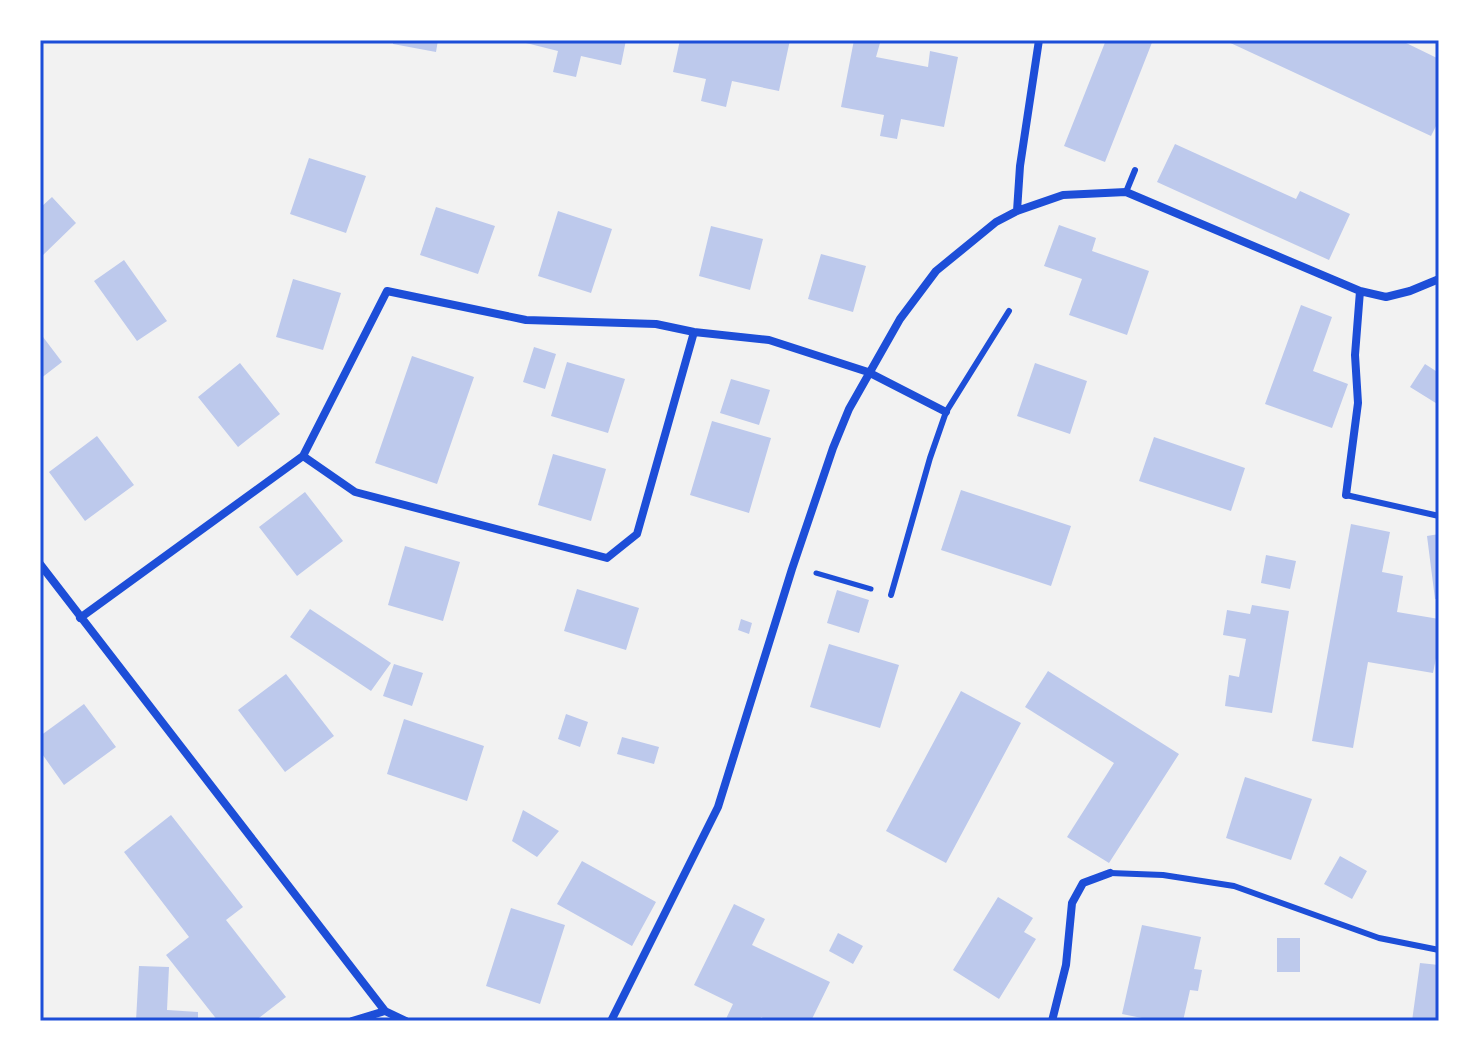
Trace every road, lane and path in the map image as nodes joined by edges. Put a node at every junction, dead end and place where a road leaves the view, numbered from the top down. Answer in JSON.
{"nodes":[{"id":1,"x":1039,"y":40,"type":"edge"},
{"id":2,"x":1135,"y":170,"type":"dead end"},
{"id":3,"x":1126,"y":192,"type":"junction"},
{"id":4,"x":1017,"y":211,"type":"junction"},
{"id":5,"x":1439,"y":279,"type":"edge"},
{"id":6,"x":1360,"y":291,"type":"junction"},
{"id":7,"x":1009,"y":311,"type":"dead end"},
{"id":8,"x":694,"y":332,"type":"junction"},
{"id":9,"x":868,"y":372,"type":"junction"},
{"id":10,"x":946,"y":412,"type":"junction"},
{"id":11,"x":303,"y":456,"type":"junction"},
{"id":12,"x":1346,"y":495,"type":"joint"},
{"id":13,"x":1439,"y":516,"type":"edge"},
{"id":14,"x":40,"y":564,"type":"edge"},
{"id":15,"x":824,"y":575,"type":"dead end"},
{"id":16,"x":891,"y":595,"type":"joint"},
{"id":17,"x":80,"y":618,"type":"junction"},
{"id":18,"x":1110,"y":873,"type":"joint"},
{"id":19,"x":1439,"y":950,"type":"edge"},
{"id":20,"x":385,"y":1011,"type":"junction"},
{"id":21,"x":352,"y":1021,"type":"edge"},
{"id":22,"x":406,"y":1021,"type":"edge"},
{"id":23,"x":611,"y":1021,"type":"edge"},
{"id":24,"x":1052,"y":1021,"type":"edge"}],
"edges":[{"from":1,"to":4,"type":"street"},
{"from":2,"to":3,"type":"lane"},
{"from":3,"to":4,"type":"street"},
{"from":3,"to":6,"type":"street"},
{"from":4,"to":9,"type":"street"},
{"from":5,"to":6,"type":"street"},
{"from":6,"to":12,"type":"street"},
{"from":7,"to":10,"type":"lane"},
{"from":8,"to":9,"type":"street"},
{"from":8,"to":11,"type":"street"},
{"from":8,"to":11,"type":"street"},
{"from":9,"to":10,"type":"street"},
{"from":9,"to":23,"type":"street"},
{"from":10,"to":16,"type":"lane"},
{"from":11,"to":17,"type":"street"},
{"from":12,"to":13,"type":"lane"},
{"from":14,"to":17,"type":"street"},
{"from":15,"to":16,"type":"path"},
{"from":17,"to":20,"type":"street"},
{"from":18,"to":19,"type":"lane"},
{"from":18,"to":24,"type":"street"},
{"from":20,"to":21,"type":"street"},
{"from":20,"to":22,"type":"street"}]}
